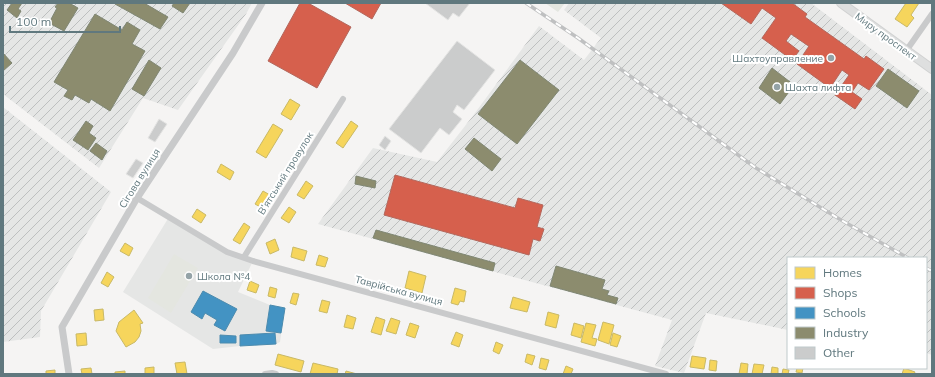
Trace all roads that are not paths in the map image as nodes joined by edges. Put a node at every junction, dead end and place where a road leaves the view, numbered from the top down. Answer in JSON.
{"nodes":[{"id":1,"x":262,"y":3,"type":"edge"},
{"id":2,"x":841,"y":3,"type":"edge"},
{"id":3,"x":932,"y":14,"type":"edge"},
{"id":4,"x":906,"y":51,"type":"junction"},
{"id":5,"x":932,"y":69,"type":"edge"},
{"id":6,"x":343,"y":99,"type":"dead end"},
{"id":7,"x":138,"y":198,"type":"junction"},
{"id":8,"x":244,"y":257,"type":"junction"},
{"id":9,"x":69,"y":374,"type":"edge"},
{"id":10,"x":265,"y":374,"type":"edge"},
{"id":11,"x":276,"y":374,"type":"edge"},
{"id":12,"x":666,"y":374,"type":"edge"}],
"edges":[{"from":1,"to":7,"type":"street","name":"Сігова вулиця"},
{"from":2,"to":4,"type":"main road","name":"Миру проспект"},
{"from":3,"to":4,"type":"street"},
{"from":4,"to":5,"type":"main road","name":"Миру проспект"},
{"from":6,"to":8,"type":"street","name":"В’ятський провулок"},
{"from":7,"to":8,"type":"street","name":"Таврійська вулиця"},
{"from":7,"to":9,"type":"street","name":"Сігова вулиця"},
{"from":8,"to":12,"type":"street","name":"Таврійська вулиця"},
{"from":10,"to":11,"type":"street"}]}
